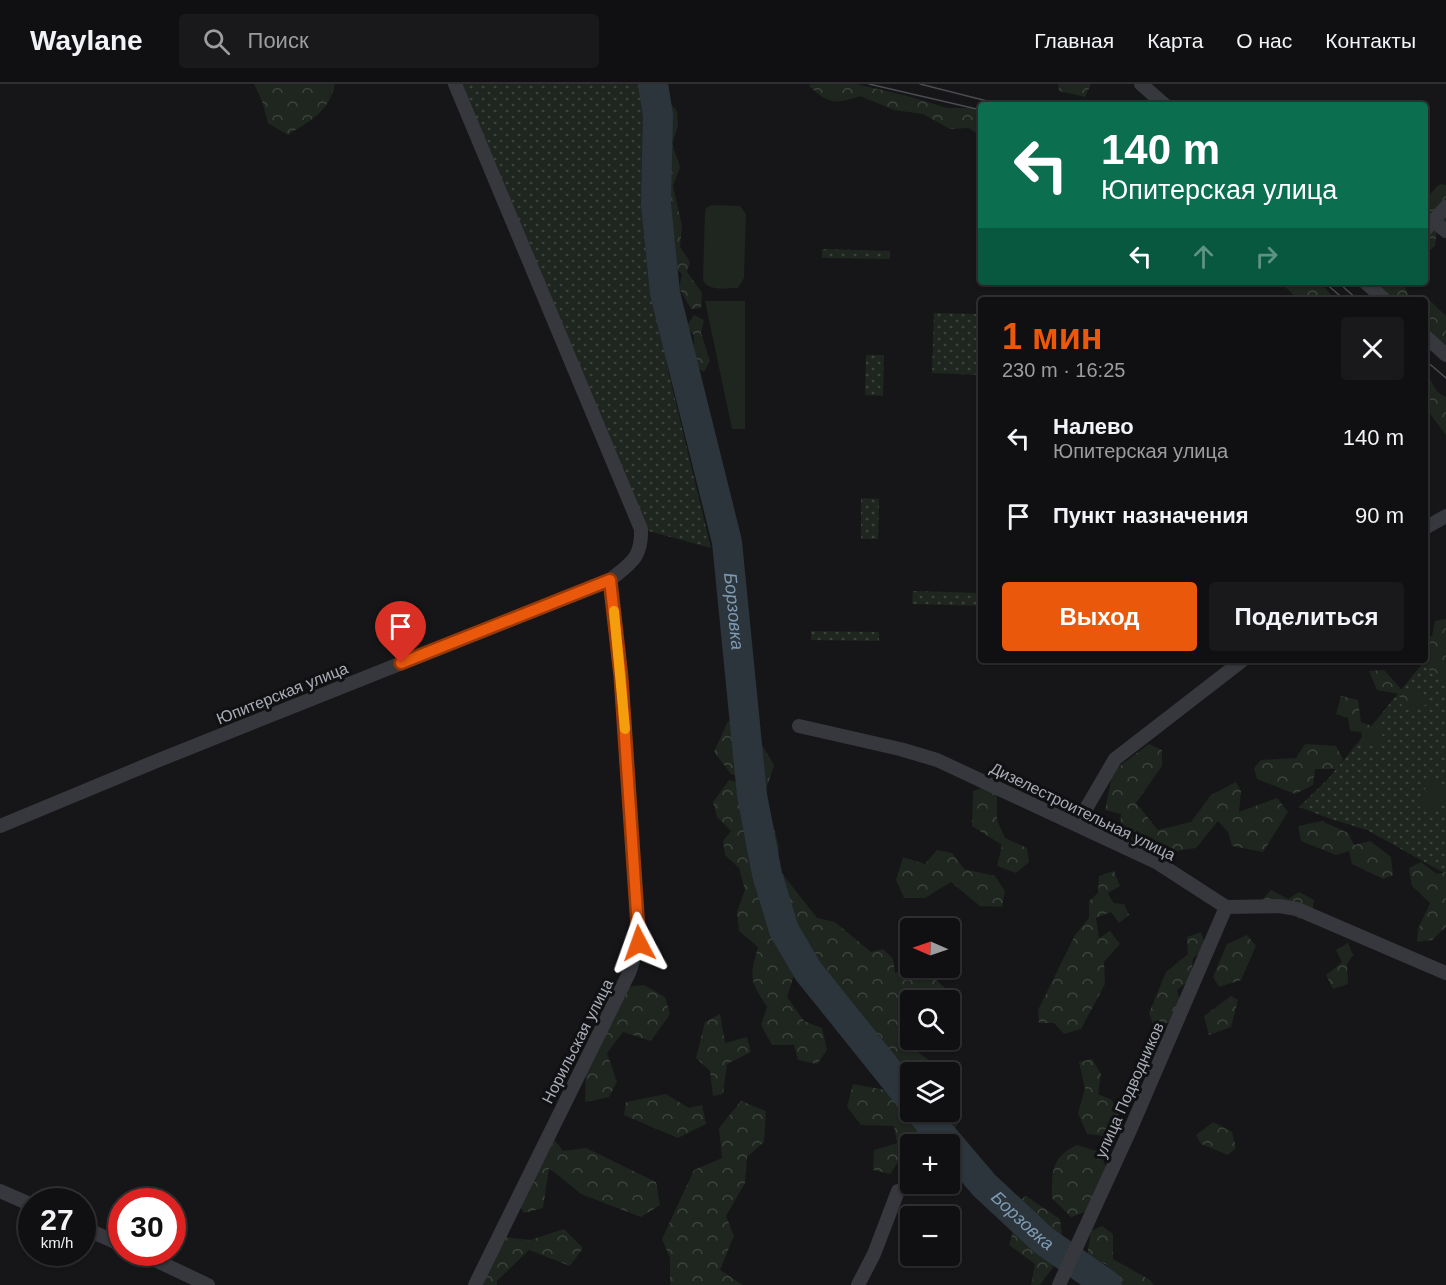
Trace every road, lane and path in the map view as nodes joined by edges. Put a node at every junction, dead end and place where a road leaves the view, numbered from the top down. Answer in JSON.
{"nodes":[{"id":1,"x":455,"y":84,"type":"edge"},
{"id":2,"x":1141,"y":84,"type":"edge"},
{"id":3,"x":1162,"y":102,"type":"edge"},
{"id":4,"x":1446,"y":207,"type":"edge"},
{"id":5,"x":1429,"y":225,"type":"edge"},
{"id":6,"x":1446,"y":231,"type":"edge"},
{"id":7,"x":1372,"y":285,"type":"edge"},
{"id":8,"x":1382,"y":297,"type":"edge"},
{"id":9,"x":1428,"y":339,"type":"edge"},
{"id":10,"x":1446,"y":355,"type":"edge"},
{"id":11,"x":1446,"y":516,"type":"edge"},
{"id":12,"x":1428,"y":526,"type":"edge"},
{"id":13,"x":610,"y":580,"type":"junction"},
{"id":14,"x":1239,"y":663,"type":"edge"},
{"id":15,"x":799,"y":726,"type":"dead end"},
{"id":16,"x":1077,"y":824,"type":"junction"},
{"id":17,"x":0,"y":826,"type":"edge"},
{"id":18,"x":1226,"y":907,"type":"junction"},
{"id":19,"x":1446,"y":973,"type":"edge"},
{"id":20,"x":0,"y":1191,"type":"edge"},
{"id":21,"x":898,"y":1191,"type":"dead end"},
{"id":22,"x":18,"y":1199,"type":"edge"},
{"id":23,"x":167,"y":1266,"type":"edge"},
{"id":24,"x":1062,"y":1278,"type":"edge"},
{"id":25,"x":207,"y":1285,"type":"edge"},
{"id":26,"x":475,"y":1285,"type":"edge"},
{"id":27,"x":858,"y":1285,"type":"edge"}],
"edges":[{"from":1,"to":13,"type":"street","name":"Юпитерская улица"},
{"from":2,"to":3,"type":"street"},
{"from":4,"to":5,"type":"street"},
{"from":5,"to":6,"type":"street"},
{"from":7,"to":8,"type":"street"},
{"from":9,"to":10,"type":"street"},
{"from":11,"to":12,"type":"street"},
{"from":13,"to":17,"type":"street","name":"Юпитерская улица"},
{"from":13,"to":26,"type":"street","name":"Норильская улица"},
{"from":14,"to":16,"type":"street"},
{"from":15,"to":16,"type":"street","name":"Дизелестроительная улица"},
{"from":16,"to":18,"type":"street","name":"Дизелестроительная улица"},
{"from":18,"to":19,"type":"street"},
{"from":18,"to":24,"type":"street","name":"улица Подводников"},
{"from":20,"to":22,"type":"street"},
{"from":21,"to":27,"type":"street"},
{"from":23,"to":25,"type":"street"}]}
